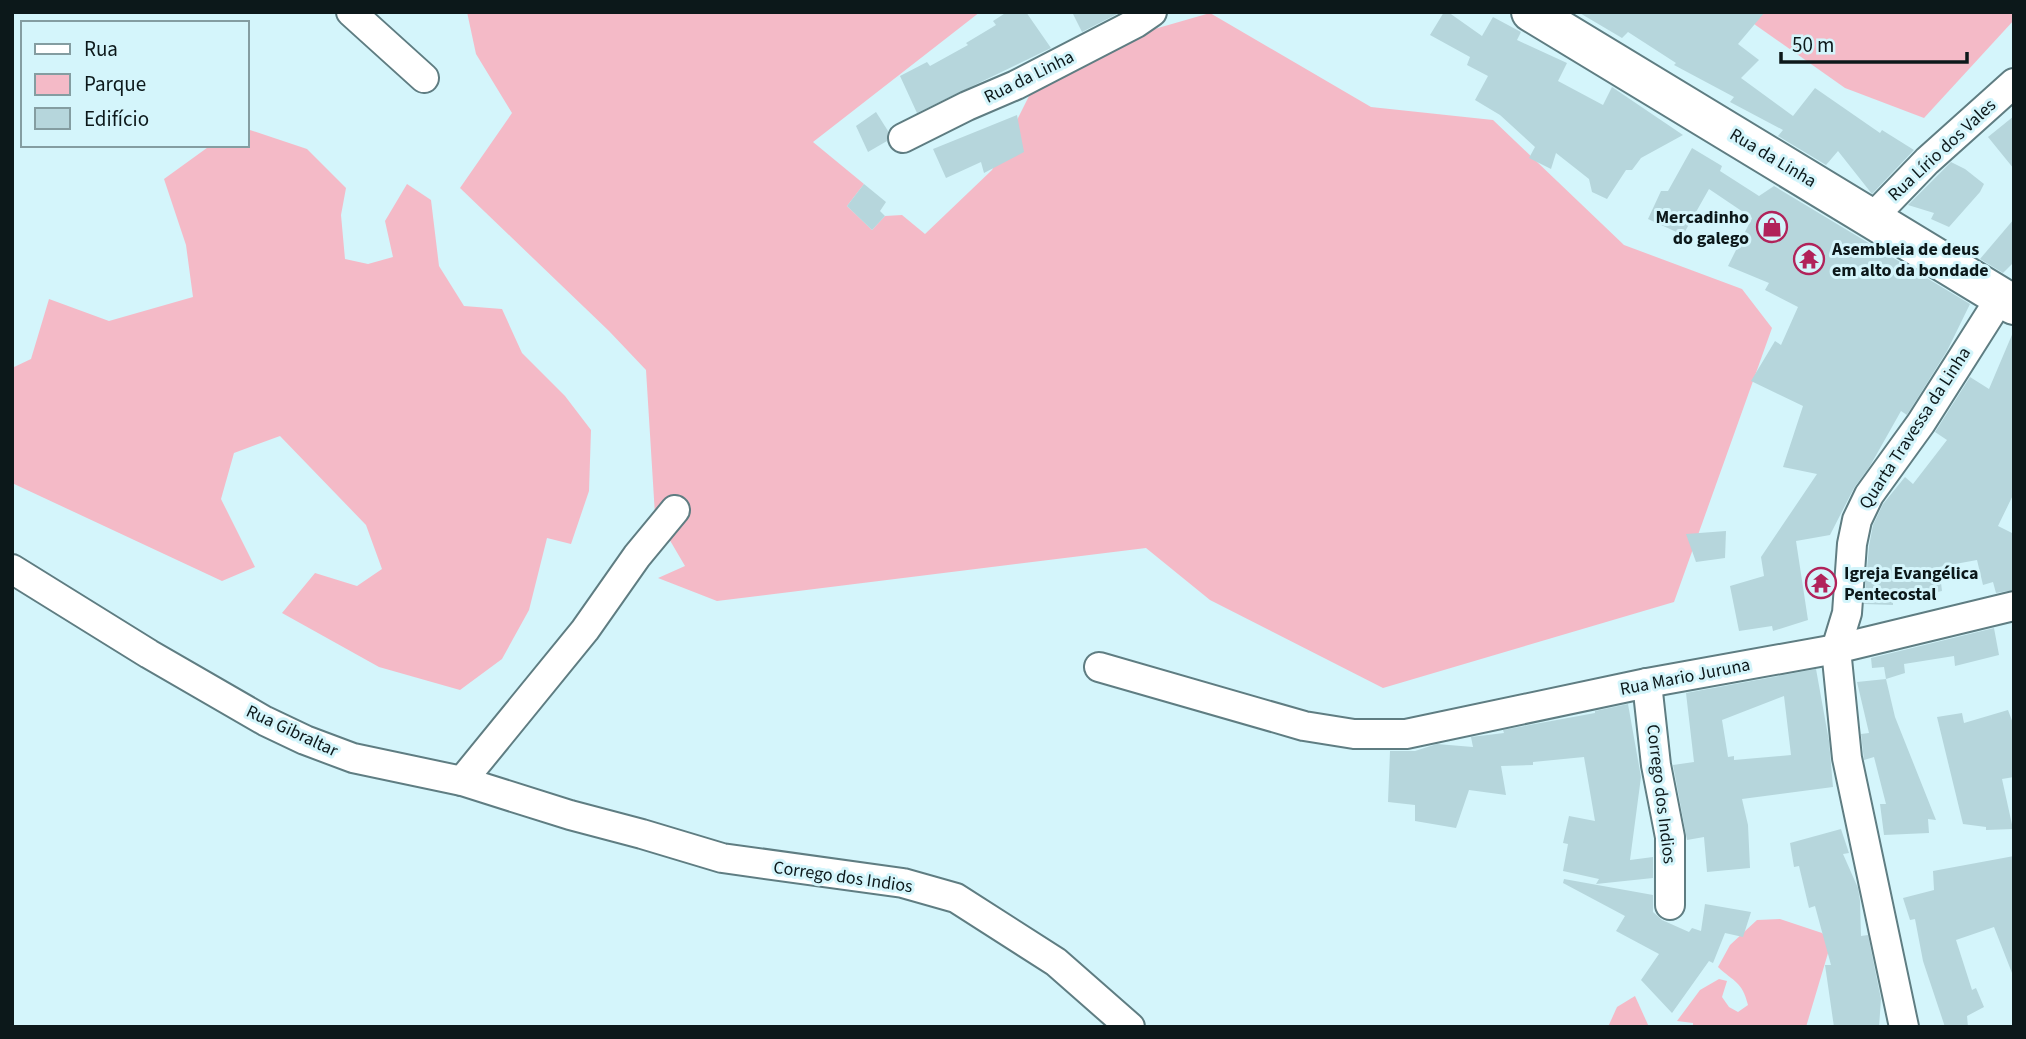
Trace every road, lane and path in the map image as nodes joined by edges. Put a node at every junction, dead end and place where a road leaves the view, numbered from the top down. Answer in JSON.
{"nodes":[{"id":1,"x":351,"y":12,"type":"edge"},
{"id":2,"x":1152,"y":12,"type":"edge"},
{"id":3,"x":1531,"y":12,"type":"edge"},
{"id":4,"x":424,"y":78,"type":"dead end"},
{"id":5,"x":2014,"y":83,"type":"edge"},
{"id":6,"x":903,"y":138,"type":"dead end"},
{"id":7,"x":1872,"y":218,"type":"junction"},
{"id":8,"x":2007,"y":301,"type":"edge"},
{"id":9,"x":675,"y":510,"type":"dead end"},
{"id":10,"x":12,"y":569,"type":"edge"},
{"id":11,"x":2013,"y":613,"type":"edge"},
{"id":12,"x":1836,"y":649,"type":"junction"},
{"id":13,"x":1099,"y":667,"type":"dead end"},
{"id":14,"x":1647,"y":683,"type":"junction"},
{"id":15,"x":462,"y":780,"type":"junction"},
{"id":16,"x":642,"y":834,"type":"joint"},
{"id":17,"x":1670,"y":905,"type":"dead end"},
{"id":18,"x":1130,"y":1027,"type":"edge"},
{"id":19,"x":1904,"y":1027,"type":"edge"}],
"edges":[{"from":1,"to":4,"type":"street"},
{"from":2,"to":6,"type":"street","name":"Rua da Linha"},
{"from":3,"to":7,"type":"street","name":"Rua da Linha"},
{"from":5,"to":7,"type":"street","name":"Rua Lírio dos Vales"},
{"from":7,"to":8,"type":"street","name":"Rua da Linha"},
{"from":8,"to":12,"type":"street","name":"Quarta Travessa da Linha"},
{"from":9,"to":15,"type":"street"},
{"from":10,"to":15,"type":"street","name":"Rua Gibraltar"},
{"from":11,"to":12,"type":"street","name":"Rua Mario Juruna"},
{"from":12,"to":14,"type":"street","name":"Rua Mario Juruna"},
{"from":12,"to":19,"type":"street"},
{"from":13,"to":14,"type":"street","name":"Rua Mario Juruna"},
{"from":14,"to":17,"type":"street","name":"Corrego dos Indios"},
{"from":15,"to":16,"type":"street","name":"Rua Gibraltar"},
{"from":16,"to":18,"type":"street","name":"Corrego dos Indios"}]}
